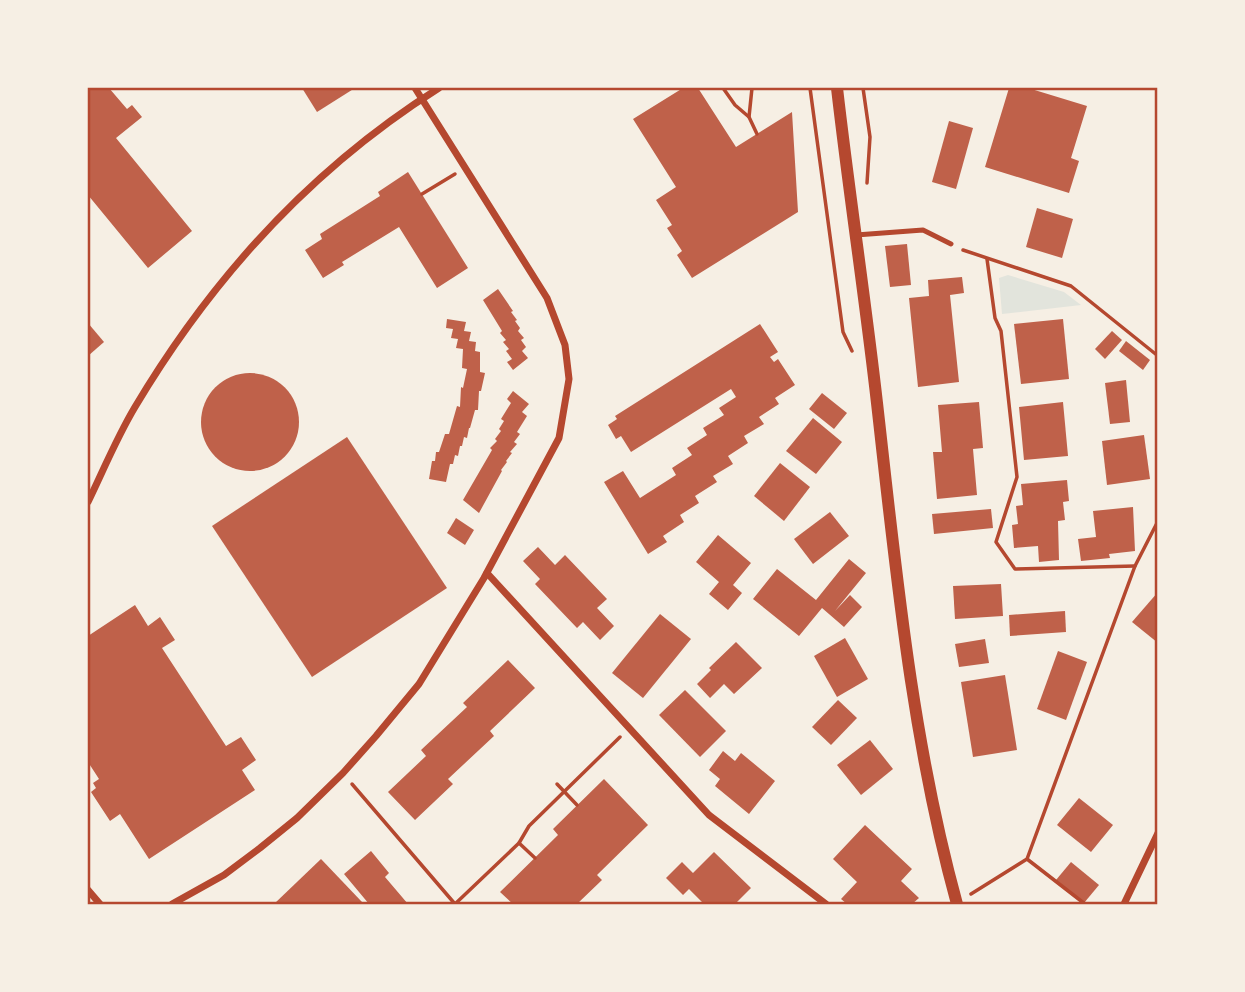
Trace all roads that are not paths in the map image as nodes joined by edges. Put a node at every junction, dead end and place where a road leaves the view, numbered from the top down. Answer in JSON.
{"nodes":[{"id":1,"x":415,"y":88,"type":"edge"},
{"id":2,"x":439,"y":88,"type":"edge"},
{"id":3,"x":837,"y":88,"type":"edge"},
{"id":4,"x":422,"y":99,"type":"junction"},
{"id":5,"x":856,"y":235,"type":"junction"},
{"id":6,"x":951,"y":244,"type":"road end"},
{"id":7,"x":88,"y":502,"type":"edge"},
{"id":8,"x":487,"y":573,"type":"junction"},
{"id":9,"x":1157,"y":833,"type":"edge"},
{"id":10,"x":88,"y":890,"type":"edge"},
{"id":11,"x":956,"y":901,"type":"edge"},
{"id":12,"x":100,"y":905,"type":"edge"},
{"id":13,"x":172,"y":905,"type":"edge"},
{"id":14,"x":826,"y":905,"type":"edge"},
{"id":15,"x":1124,"y":905,"type":"edge"}],
"edges":[{"from":1,"to":4,"type":"street"},
{"from":2,"to":4,"type":"street"},
{"from":3,"to":5,"type":"street"},
{"from":4,"to":7,"type":"street"},
{"from":4,"to":8,"type":"street"},
{"from":5,"to":6,"type":"lane"},
{"from":5,"to":11,"type":"street"},
{"from":8,"to":13,"type":"street"},
{"from":8,"to":14,"type":"street"},
{"from":9,"to":15,"type":"street"},
{"from":10,"to":12,"type":"street"}]}
